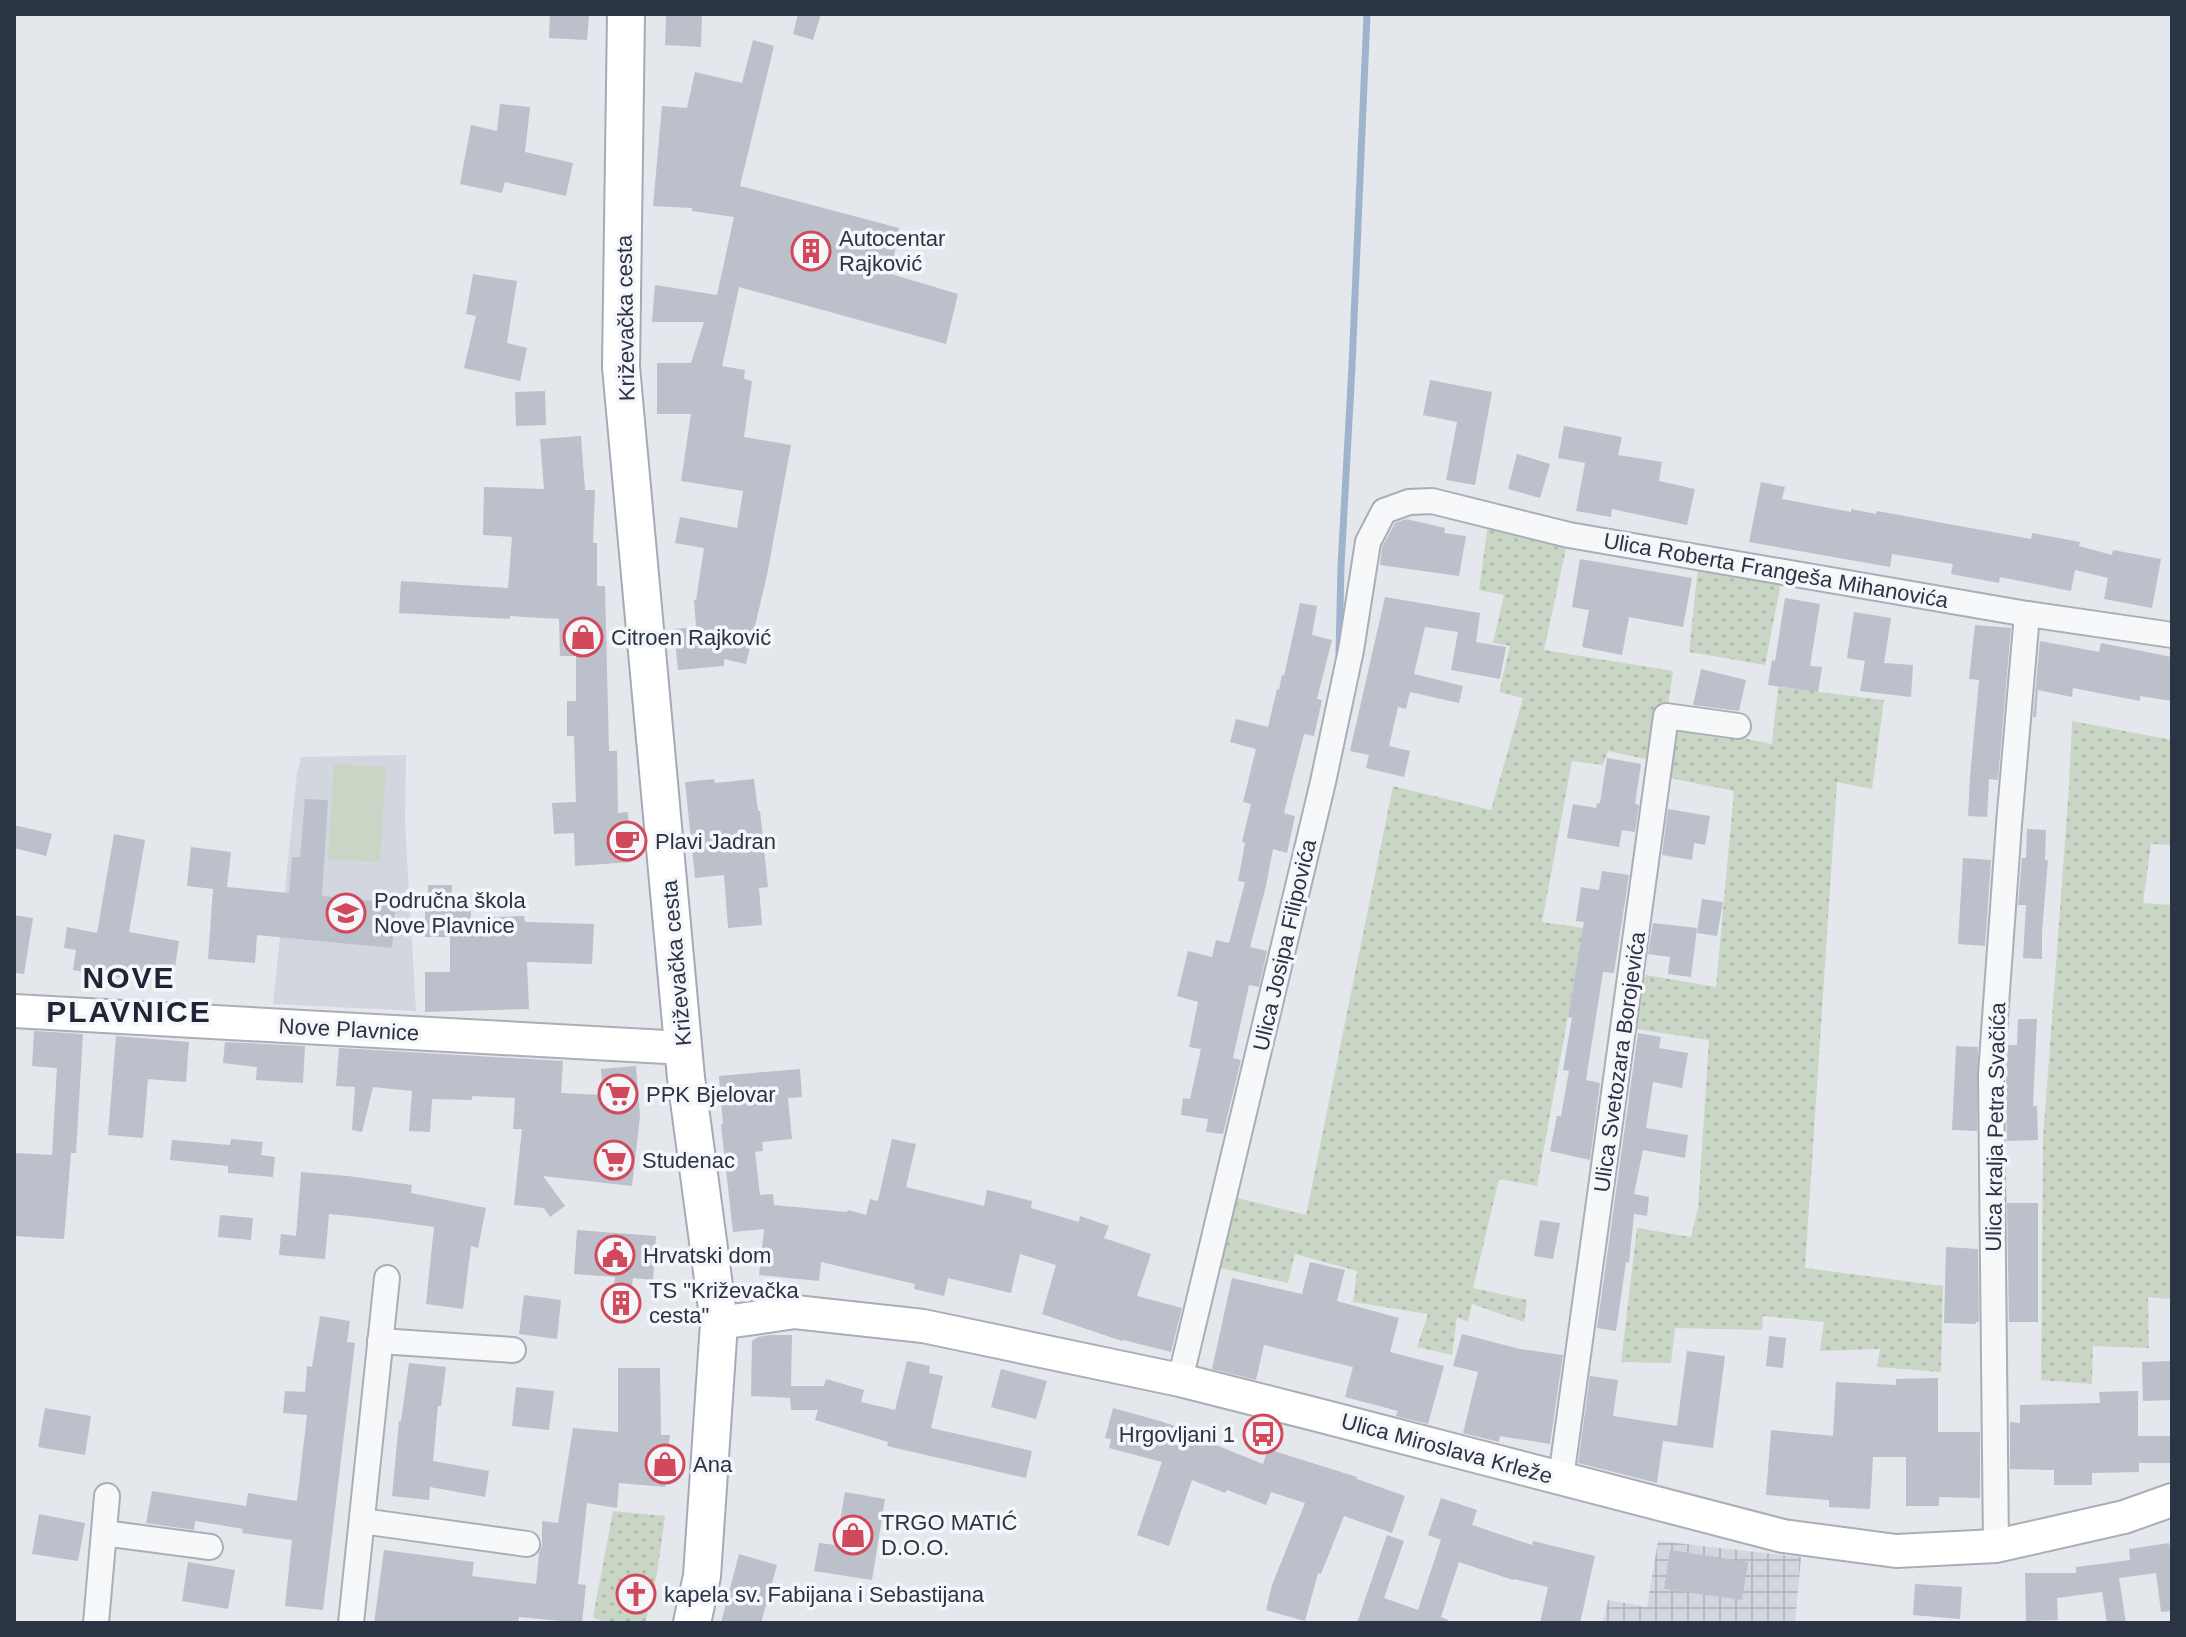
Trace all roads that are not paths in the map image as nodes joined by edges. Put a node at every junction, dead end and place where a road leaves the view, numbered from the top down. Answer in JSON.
{"nodes":[{"id":1,"x":626,"y":14,"type":"edge"},
{"id":2,"x":1384,"y":511,"type":"joint"},
{"id":3,"x":2027,"y":614,"type":"junction"},
{"id":4,"x":2172,"y":635,"type":"edge"},
{"id":5,"x":1738,"y":726,"type":"dead end"},
{"id":6,"x":14,"y":1011,"type":"edge"},
{"id":7,"x":684,"y":1048,"type":"junction"},
{"id":8,"x":387,"y":1278,"type":"dead end"},
{"id":9,"x":719,"y":1323,"type":"junction"},
{"id":10,"x":380,"y":1341,"type":"junction"},
{"id":11,"x":513,"y":1350,"type":"dead end"},
{"id":12,"x":1180,"y":1380,"type":"junction"},
{"id":13,"x":1561,"y":1478,"type":"junction"},
{"id":14,"x":107,"y":1496,"type":"dead end"},
{"id":15,"x":2172,"y":1500,"type":"edge"},
{"id":16,"x":362,"y":1521,"type":"junction"},
{"id":17,"x":104,"y":1533,"type":"junction"},
{"id":18,"x":527,"y":1544,"type":"dead end"},
{"id":19,"x":1996,"y":1546,"type":"junction"},
{"id":20,"x":210,"y":1547,"type":"dead end"},
{"id":21,"x":96,"y":1623,"type":"edge"},
{"id":22,"x":351,"y":1623,"type":"edge"},
{"id":23,"x":692,"y":1623,"type":"edge"}],
"edges":[{"from":1,"to":7,"type":"main road","name":"Križevačka cesta"},
{"from":2,"to":3,"type":"street","name":"Ulica Roberta Frangeša Mihanovića"},
{"from":2,"to":12,"type":"street","name":"Ulica Josipa Filipovića"},
{"from":3,"to":4,"type":"street","name":"Ulica Roberta Frangeša Mihanovića"},
{"from":3,"to":19,"type":"street","name":"Ulica kralja Petra Svačića"},
{"from":5,"to":13,"type":"street","name":"Ulica Svetozara Borojevića"},
{"from":6,"to":7,"type":"main road","name":"Nove Plavnice"},
{"from":7,"to":9,"type":"main road","name":"Križevačka cesta"},
{"from":8,"to":10,"type":"street"},
{"from":9,"to":12,"type":"main road","name":"Ulica Miroslava Krleže"},
{"from":9,"to":23,"type":"main road","name":"Križevačka cesta"},
{"from":10,"to":11,"type":"street"},
{"from":10,"to":16,"type":"street"},
{"from":12,"to":13,"type":"main road","name":"Ulica Miroslava Krleže"},
{"from":13,"to":19,"type":"main road","name":"Ulica Miroslava Krleže"},
{"from":14,"to":17,"type":"street"},
{"from":15,"to":19,"type":"main road","name":"Ulica Miroslava Krleže"},
{"from":16,"to":18,"type":"street"},
{"from":16,"to":22,"type":"street"},
{"from":17,"to":20,"type":"street"},
{"from":17,"to":21,"type":"street"}]}
